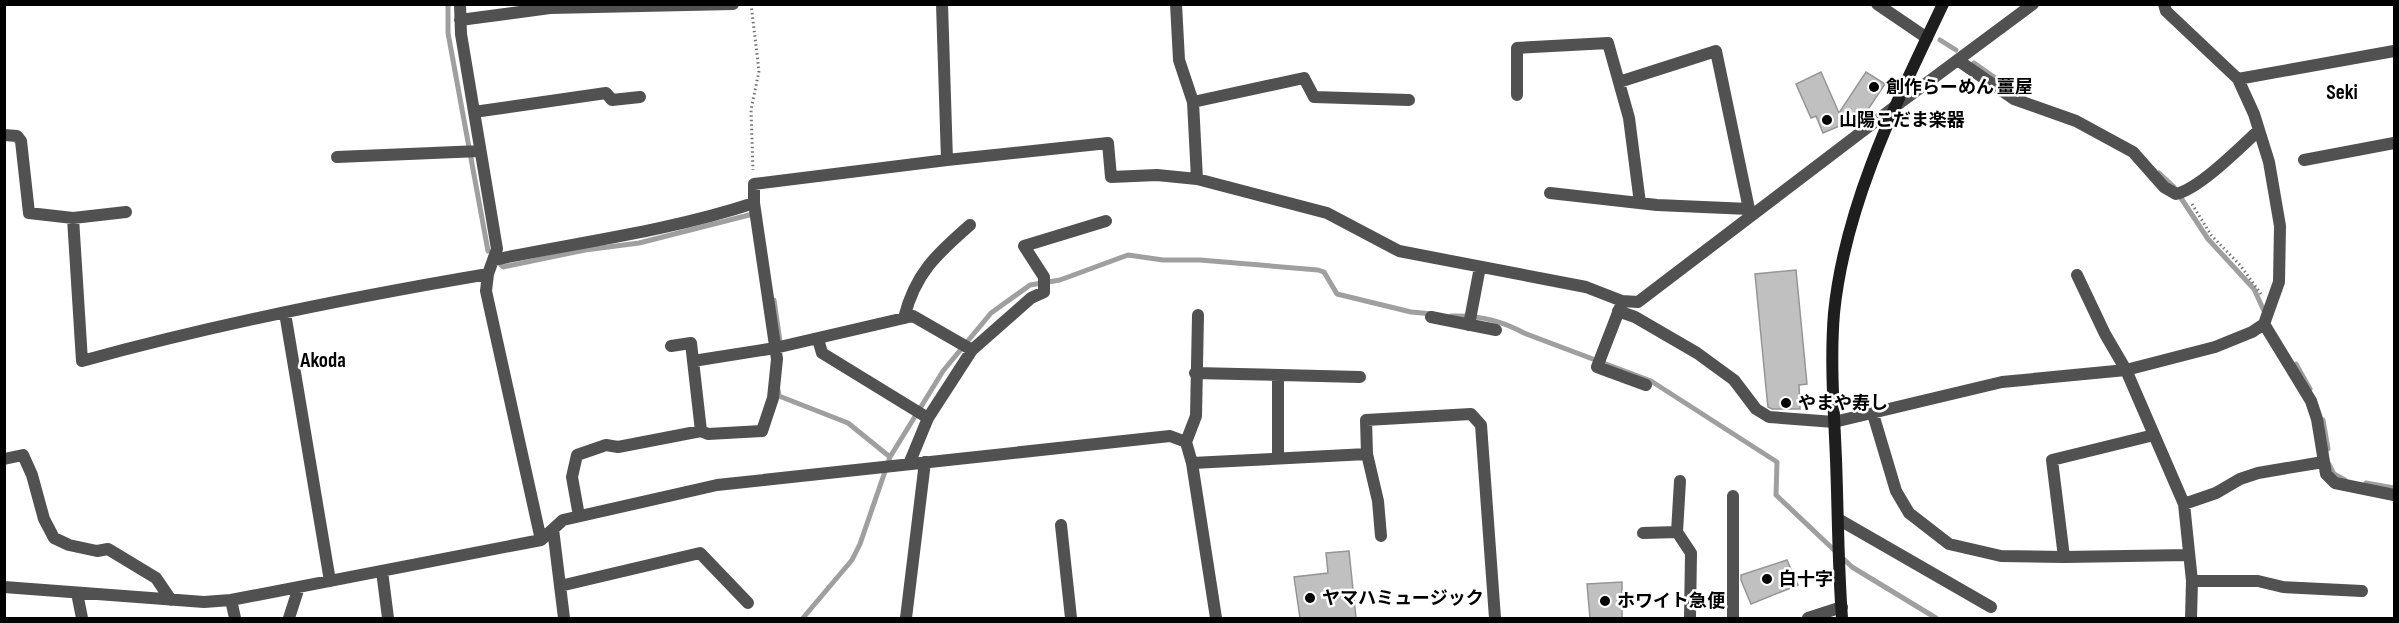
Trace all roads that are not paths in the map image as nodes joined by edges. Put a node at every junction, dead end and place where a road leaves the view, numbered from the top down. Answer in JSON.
{"nodes":[{"id":1,"x":460,"y":4,"type":"edge"},
{"id":2,"x":733,"y":4,"type":"edge"},
{"id":3,"x":942,"y":4,"type":"edge"},
{"id":4,"x":1176,"y":4,"type":"edge"},
{"id":5,"x":1877,"y":4,"type":"edge"},
{"id":6,"x":1943,"y":4,"type":"edge"},
{"id":7,"x":2033,"y":4,"type":"edge"},
{"id":8,"x":2164,"y":4,"type":"edge"},
{"id":9,"x":460,"y":20,"type":"junction"},
{"id":10,"x":1927,"y":38,"type":"junction"},
{"id":11,"x":2394,"y":51,"type":"edge"},
{"id":12,"x":1959,"y":61,"type":"junction"},
{"id":13,"x":2238,"y":79,"type":"junction"},
{"id":14,"x":1618,"y":82,"type":"junction"},
{"id":15,"x":1517,"y":94,"type":"dead end"},
{"id":16,"x":640,"y":97,"type":"dead end"},
{"id":17,"x":1408,"y":100,"type":"dead end"},
{"id":18,"x":1193,"y":102,"type":"junction"},
{"id":19,"x":1893,"y":108,"type":"junction"},
{"id":20,"x":474,"y":112,"type":"junction"},
{"id":21,"x":2259,"y":130,"type":"junction"},
{"id":22,"x":4,"y":135,"type":"edge"},
{"id":23,"x":2394,"y":143,"type":"edge"},
{"id":24,"x":474,"y":151,"type":"junction"},
{"id":25,"x":337,"y":157,"type":"dead end"},
{"id":26,"x":947,"y":160,"type":"junction"},
{"id":27,"x":2304,"y":160,"type":"dead end"},
{"id":28,"x":1197,"y":179,"type":"junction"},
{"id":29,"x":1550,"y":193,"type":"dead end"},
{"id":30,"x":1640,"y":203,"type":"junction"},
{"id":31,"x":755,"y":210,"type":"junction"},
{"id":32,"x":1752,"y":211,"type":"junction"},
{"id":33,"x":126,"y":212,"type":"dead end"},
{"id":34,"x":73,"y":218,"type":"junction"},
{"id":35,"x":1106,"y":221,"type":"dead end"},
{"id":36,"x":970,"y":225,"type":"dead end"},
{"id":37,"x":493,"y":260,"type":"junction"},
{"id":38,"x":1480,"y":267,"type":"junction"},
{"id":39,"x":488,"y":274,"type":"junction"},
{"id":40,"x":2077,"y":275,"type":"dead end"},
{"id":41,"x":1620,"y":306,"type":"junction"},
{"id":42,"x":285,"y":313,"type":"junction"},
{"id":43,"x":1198,"y":315,"type":"dead end"},
{"id":44,"x":1431,"y":317,"type":"dead end"},
{"id":45,"x":904,"y":318,"type":"junction"},
{"id":46,"x":1470,"y":319,"type":"junction"},
{"id":47,"x":2264,"y":324,"type":"junction"},
{"id":48,"x":1496,"y":330,"type":"dead end"},
{"id":49,"x":818,"y":339,"type":"junction"},
{"id":50,"x":671,"y":346,"type":"dead end"},
{"id":51,"x":779,"y":347,"type":"junction"},
{"id":52,"x":967,"y":347,"type":"junction"},
{"id":53,"x":693,"y":361,"type":"junction"},
{"id":54,"x":2126,"y":370,"type":"junction"},
{"id":55,"x":1195,"y":373,"type":"junction"},
{"id":56,"x":1278,"y":375,"type":"junction"},
{"id":57,"x":1359,"y":377,"type":"dead end"},
{"id":58,"x":1646,"y":385,"type":"dead end"},
{"id":59,"x":1873,"y":414,"type":"junction"},
{"id":60,"x":922,"y":415,"type":"junction"},
{"id":61,"x":1834,"y":422,"type":"junction"},
{"id":62,"x":701,"y":431,"type":"junction"},
{"id":63,"x":2154,"y":435,"type":"junction"},
{"id":64,"x":1186,"y":442,"type":"junction"},
{"id":65,"x":1367,"y":454,"type":"junction"},
{"id":66,"x":1278,"y":458,"type":"junction"},
{"id":67,"x":4,"y":459,"type":"edge"},
{"id":68,"x":925,"y":462,"type":"junction"},
{"id":69,"x":2323,"y":462,"type":"junction"},
{"id":70,"x":1192,"y":463,"type":"junction"},
{"id":71,"x":909,"y":464,"type":"junction"},
{"id":72,"x":1680,"y":481,"type":"dead end"},
{"id":73,"x":2394,"y":495,"type":"edge"},
{"id":74,"x":1733,"y":496,"type":"dead end"},
{"id":75,"x":2184,"y":504,"type":"junction"},
{"id":76,"x":579,"y":516,"type":"junction"},
{"id":77,"x":1838,"y":519,"type":"junction"},
{"id":78,"x":1061,"y":525,"type":"dead end"},
{"id":79,"x":553,"y":529,"type":"junction"},
{"id":80,"x":1677,"y":532,"type":"junction"},
{"id":81,"x":1643,"y":533,"type":"dead end"},
{"id":82,"x":1381,"y":536,"type":"dead end"},
{"id":83,"x":541,"y":540,"type":"junction"},
{"id":84,"x":2189,"y":555,"type":"junction"},
{"id":85,"x":2064,"y":558,"type":"junction"},
{"id":86,"x":382,"y":571,"type":"junction"},
{"id":87,"x":330,"y":581,"type":"junction"},
{"id":88,"x":2192,"y":581,"type":"junction"},
{"id":89,"x":560,"y":586,"type":"junction"},
{"id":90,"x":4,"y":587,"type":"edge"},
{"id":91,"x":299,"y":587,"type":"junction"},
{"id":92,"x":2362,"y":591,"type":"dead end"},
{"id":93,"x":77,"y":593,"type":"junction"},
{"id":94,"x":171,"y":600,"type":"junction"},
{"id":95,"x":231,"y":600,"type":"junction"},
{"id":96,"x":748,"y":603,"type":"dead end"},
{"id":97,"x":1991,"y":607,"type":"dead end"},
{"id":98,"x":1842,"y":613,"type":"edge"},
{"id":99,"x":1213,"y":617,"type":"edge"},
{"id":100,"x":82,"y":618,"type":"edge"},
{"id":101,"x":235,"y":618,"type":"edge"},
{"id":102,"x":289,"y":618,"type":"edge"},
{"id":103,"x":387,"y":618,"type":"edge"},
{"id":104,"x":564,"y":618,"type":"edge"},
{"id":105,"x":906,"y":618,"type":"edge"},
{"id":106,"x":1071,"y":618,"type":"edge"},
{"id":107,"x":1495,"y":618,"type":"edge"},
{"id":108,"x":1690,"y":618,"type":"edge"},
{"id":109,"x":1733,"y":618,"type":"edge"},
{"id":110,"x":1808,"y":618,"type":"edge"},
{"id":111,"x":2191,"y":618,"type":"edge"}],
"edges":[{"from":1,"to":9,"type":"street"},
{"from":2,"to":9,"type":"street"},
{"from":3,"to":26,"type":"street"},
{"from":4,"to":18,"type":"street"},
{"from":5,"to":10,"type":"street"},
{"from":6,"to":10,"type":"street"},
{"from":7,"to":12,"type":"street"},
{"from":8,"to":13,"type":"street"},
{"from":9,"to":20,"type":"street"},
{"from":10,"to":19,"type":"street"},
{"from":11,"to":13,"type":"street"},
{"from":12,"to":19,"type":"street"},
{"from":12,"to":21,"type":"street"},
{"from":13,"to":21,"type":"street"},
{"from":14,"to":15,"type":"street"},
{"from":14,"to":30,"type":"street"},
{"from":14,"to":32,"type":"street"},
{"from":16,"to":20,"type":"street"},
{"from":17,"to":18,"type":"street"},
{"from":18,"to":28,"type":"street"},
{"from":19,"to":32,"type":"street"},
{"from":19,"to":61,"type":"street"},
{"from":20,"to":24,"type":"street"},
{"from":21,"to":47,"type":"street"},
{"from":22,"to":34,"type":"street"},
{"from":23,"to":27,"type":"street"},
{"from":24,"to":25,"type":"street"},
{"from":24,"to":37,"type":"street"},
{"from":26,"to":28,"type":"street"},
{"from":26,"to":31,"type":"street"},
{"from":28,"to":38,"type":"street"},
{"from":29,"to":30,"type":"street"},
{"from":30,"to":32,"type":"street"},
{"from":31,"to":37,"type":"street"},
{"from":31,"to":51,"type":"street"},
{"from":32,"to":41,"type":"street"},
{"from":33,"to":34,"type":"street"},
{"from":34,"to":42,"type":"street"},
{"from":35,"to":52,"type":"street"},
{"from":36,"to":45,"type":"street"},
{"from":37,"to":39,"type":"street"},
{"from":38,"to":41,"type":"street"},
{"from":38,"to":46,"type":"street"},
{"from":39,"to":42,"type":"street"},
{"from":39,"to":83,"type":"street"},
{"from":40,"to":54,"type":"street"},
{"from":41,"to":58,"type":"street"},
{"from":41,"to":61,"type":"street"},
{"from":42,"to":87,"type":"street"},
{"from":43,"to":55,"type":"street"},
{"from":44,"to":46,"type":"street"},
{"from":45,"to":49,"type":"street"},
{"from":45,"to":52,"type":"street"},
{"from":46,"to":48,"type":"street"},
{"from":47,"to":54,"type":"street"},
{"from":47,"to":69,"type":"street"},
{"from":49,"to":51,"type":"street"},
{"from":49,"to":60,"type":"street"},
{"from":50,"to":53,"type":"street"},
{"from":51,"to":53,"type":"street"},
{"from":51,"to":62,"type":"street"},
{"from":52,"to":60,"type":"street"},
{"from":53,"to":62,"type":"street"},
{"from":54,"to":59,"type":"street"},
{"from":54,"to":63,"type":"street"},
{"from":55,"to":56,"type":"street"},
{"from":55,"to":64,"type":"street"},
{"from":56,"to":57,"type":"street"},
{"from":56,"to":66,"type":"street"},
{"from":59,"to":61,"type":"street"},
{"from":59,"to":85,"type":"street"},
{"from":60,"to":71,"type":"street"},
{"from":61,"to":77,"type":"street"},
{"from":62,"to":76,"type":"street"},
{"from":63,"to":75,"type":"street"},
{"from":63,"to":85,"type":"street"},
{"from":64,"to":68,"type":"street"},
{"from":64,"to":70,"type":"street"},
{"from":65,"to":66,"type":"street"},
{"from":65,"to":82,"type":"street"},
{"from":65,"to":107,"type":"street"},
{"from":66,"to":70,"type":"street"},
{"from":67,"to":94,"type":"street"},
{"from":68,"to":71,"type":"street"},
{"from":68,"to":105,"type":"street"},
{"from":69,"to":73,"type":"street"},
{"from":69,"to":75,"type":"street"},
{"from":70,"to":99,"type":"street"},
{"from":71,"to":76,"type":"street"},
{"from":72,"to":80,"type":"street"},
{"from":74,"to":109,"type":"street"},
{"from":75,"to":84,"type":"street"},
{"from":76,"to":79,"type":"street"},
{"from":77,"to":97,"type":"street"},
{"from":77,"to":98,"type":"street"},
{"from":78,"to":106,"type":"street"},
{"from":79,"to":83,"type":"street"},
{"from":79,"to":89,"type":"street"},
{"from":80,"to":81,"type":"street"},
{"from":80,"to":108,"type":"street"},
{"from":83,"to":86,"type":"street"},
{"from":84,"to":85,"type":"street"},
{"from":84,"to":88,"type":"street"},
{"from":86,"to":87,"type":"street"},
{"from":86,"to":103,"type":"street"},
{"from":87,"to":91,"type":"street"},
{"from":88,"to":92,"type":"street"},
{"from":88,"to":111,"type":"street"},
{"from":89,"to":96,"type":"street"},
{"from":89,"to":104,"type":"street"},
{"from":90,"to":93,"type":"street"},
{"from":91,"to":95,"type":"street"},
{"from":91,"to":102,"type":"street"},
{"from":93,"to":94,"type":"street"},
{"from":93,"to":100,"type":"street"},
{"from":94,"to":95,"type":"street"},
{"from":95,"to":101,"type":"street"},
{"from":98,"to":110,"type":"street"}]}
